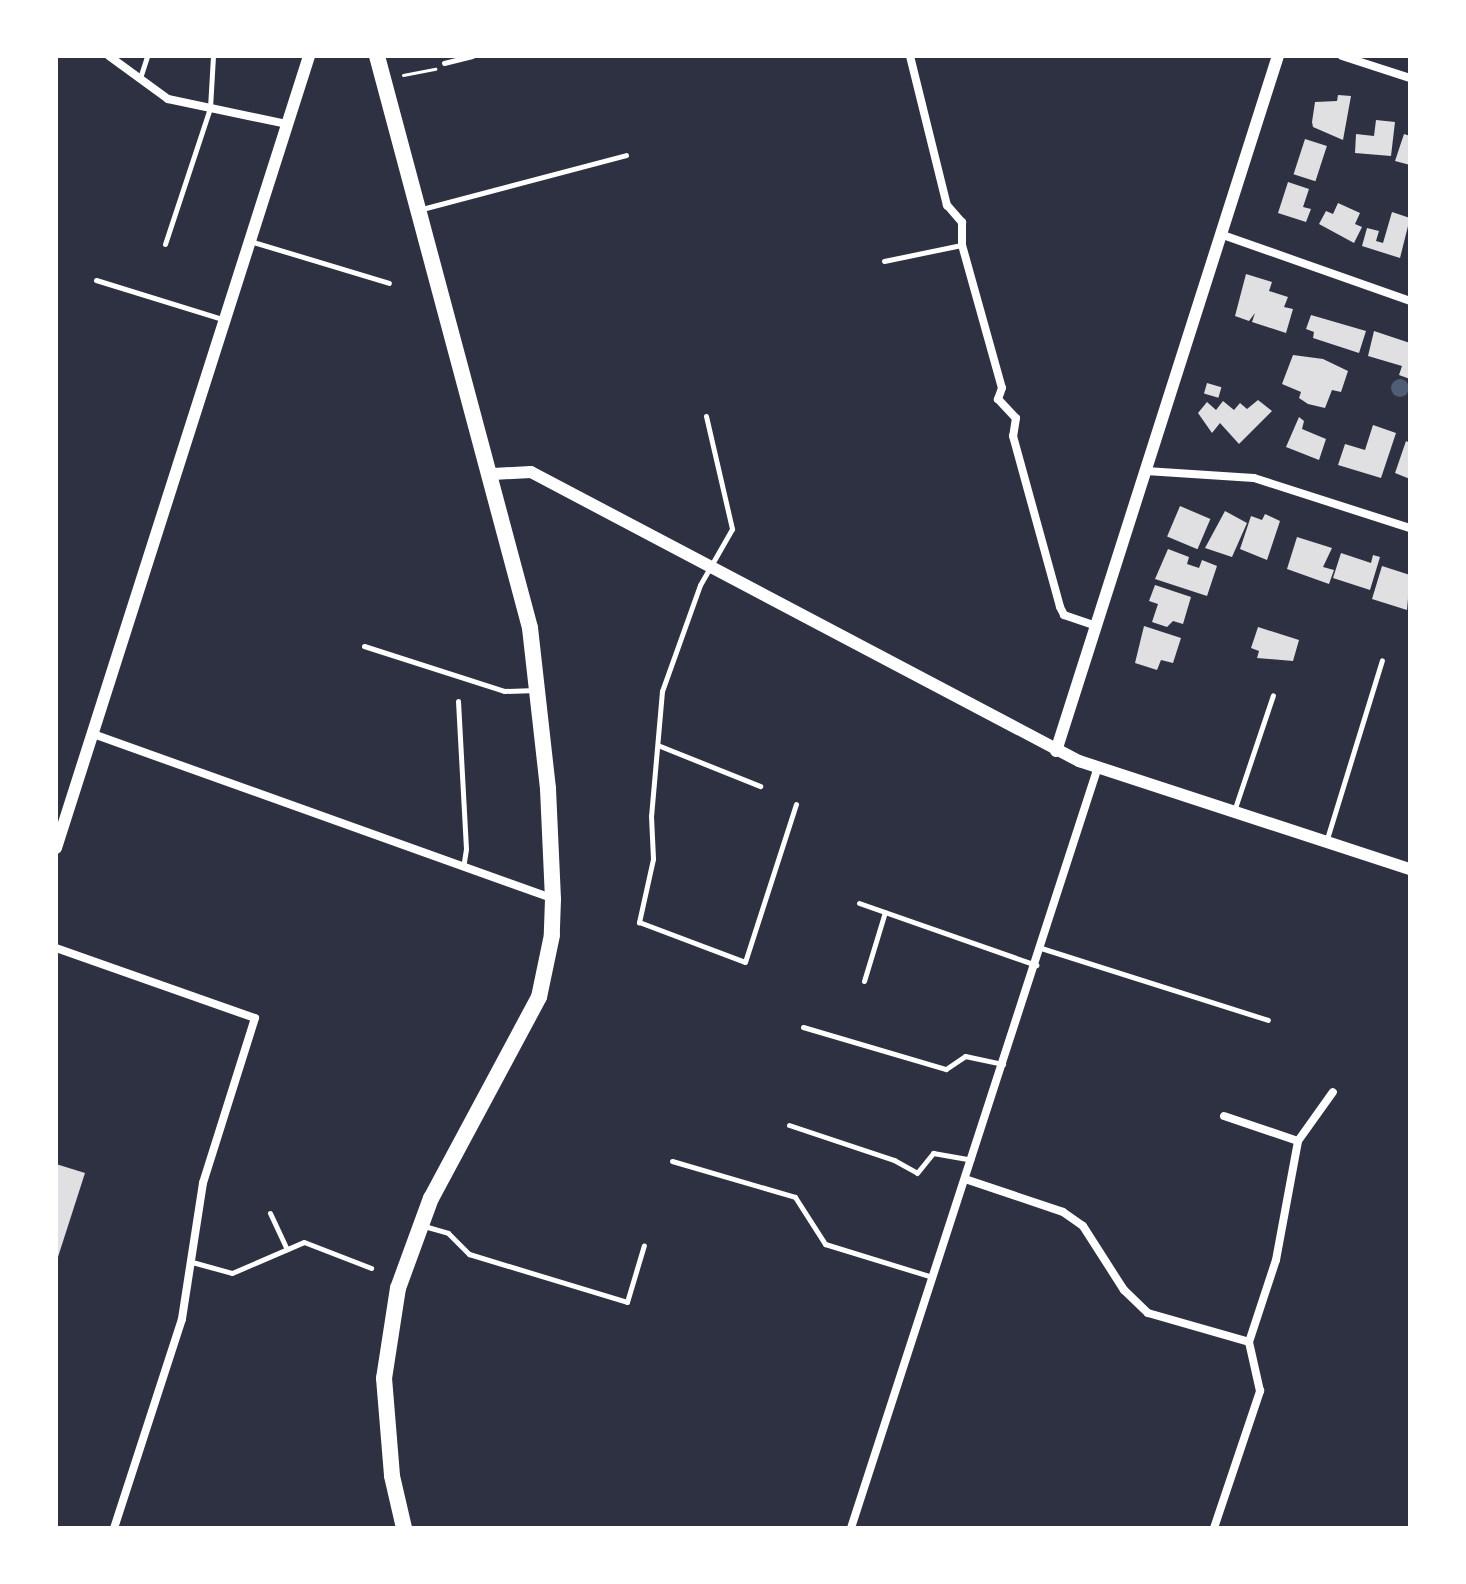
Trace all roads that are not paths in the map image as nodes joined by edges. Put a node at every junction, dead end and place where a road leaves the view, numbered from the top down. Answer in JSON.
{"nodes":[{"id":1,"x":109,"y":56,"type":"edge"},
{"id":2,"x":147,"y":56,"type":"edge"},
{"id":3,"x":213,"y":56,"type":"edge"},
{"id":4,"x":309,"y":56,"type":"edge"},
{"id":5,"x":377,"y":56,"type":"edge"},
{"id":6,"x":472,"y":56,"type":"edge"},
{"id":7,"x":910,"y":56,"type":"edge"},
{"id":8,"x":1278,"y":56,"type":"edge"},
{"id":9,"x":1342,"y":56,"type":"edge"},
{"id":10,"x":444,"y":63,"type":"road end"},
{"id":11,"x":140,"y":78,"type":"junction"},
{"id":12,"x":1410,"y":78,"type":"edge"},
{"id":13,"x":210,"y":108,"type":"junction"},
{"id":14,"x":287,"y":124,"type":"junction"},
{"id":15,"x":626,"y":155,"type":"dead end"},
{"id":16,"x":420,"y":210,"type":"junction"},
{"id":17,"x":1220,"y":234,"type":"junction"},
{"id":18,"x":250,"y":241,"type":"junction"},
{"id":19,"x":165,"y":244,"type":"dead end"},
{"id":20,"x":962,"y":245,"type":"junction"},
{"id":21,"x":884,"y":261,"type":"dead end"},
{"id":22,"x":96,"y":280,"type":"dead end"},
{"id":23,"x":389,"y":283,"type":"dead end"},
{"id":24,"x":1410,"y":301,"type":"edge"},
{"id":25,"x":226,"y":320,"type":"junction"},
{"id":26,"x":706,"y":416,"type":"dead end"},
{"id":27,"x":1146,"y":471,"type":"junction"},
{"id":28,"x":493,"y":474,"type":"junction"},
{"id":29,"x":1410,"y":528,"type":"edge"},
{"id":30,"x":713,"y":568,"type":"junction"},
{"id":31,"x":1093,"y":625,"type":"junction"},
{"id":32,"x":364,"y":646,"type":"dead end"},
{"id":33,"x":1382,"y":660,"type":"dead end"},
{"id":34,"x":539,"y":690,"type":"junction"},
{"id":35,"x":1273,"y":695,"type":"dead end"},
{"id":36,"x":458,"y":701,"type":"dead end"},
{"id":37,"x":96,"y":735,"type":"junction"},
{"id":38,"x":660,"y":746,"type":"junction"},
{"id":39,"x":1056,"y":751,"type":"junction"},
{"id":40,"x":1098,"y":767,"type":"junction"},
{"id":41,"x":760,"y":786,"type":"dead end"},
{"id":42,"x":796,"y":804,"type":"dead end"},
{"id":43,"x":1234,"y":812,"type":"junction"},
{"id":44,"x":1326,"y":842,"type":"junction"},
{"id":45,"x":56,"y":848,"type":"edge"},
{"id":46,"x":463,"y":867,"type":"junction"},
{"id":47,"x":1410,"y":869,"type":"edge"},
{"id":48,"x":553,"y":899,"type":"junction"},
{"id":49,"x":859,"y":903,"type":"dead end"},
{"id":50,"x":885,"y":912,"type":"junction"},
{"id":51,"x":56,"y":948,"type":"edge"},
{"id":52,"x":1041,"y":948,"type":"junction"},
{"id":53,"x":1036,"y":965,"type":"junction"},
{"id":54,"x":864,"y":981,"type":"dead end"},
{"id":55,"x":1268,"y":1020,"type":"dead end"},
{"id":56,"x":803,"y":1027,"type":"dead end"},
{"id":57,"x":1004,"y":1064,"type":"junction"},
{"id":58,"x":1333,"y":1092,"type":"dead end"},
{"id":59,"x":1224,"y":1116,"type":"dead end"},
{"id":60,"x":789,"y":1125,"type":"dead end"},
{"id":61,"x":1298,"y":1141,"type":"junction"},
{"id":62,"x":672,"y":1161,"type":"dead end"},
{"id":63,"x":974,"y":1161,"type":"junction"},
{"id":64,"x":968,"y":1180,"type":"junction"},
{"id":65,"x":270,"y":1213,"type":"dead end"},
{"id":66,"x":420,"y":1225,"type":"junction"},
{"id":67,"x":644,"y":1245,"type":"dead end"},
{"id":68,"x":287,"y":1249,"type":"junction"},
{"id":69,"x":191,"y":1262,"type":"junction"},
{"id":70,"x":371,"y":1268,"type":"dead end"},
{"id":71,"x":933,"y":1277,"type":"junction"},
{"id":72,"x":1249,"y":1342,"type":"junction"},
{"id":73,"x":114,"y":1528,"type":"edge"},
{"id":74,"x":404,"y":1528,"type":"edge"},
{"id":75,"x":851,"y":1528,"type":"edge"},
{"id":76,"x":1214,"y":1528,"type":"edge"}],
"edges":[{"from":1,"to":11,"type":"street"},
{"from":2,"to":11,"type":"lane"},
{"from":3,"to":13,"type":"lane"},
{"from":4,"to":14,"type":"street"},
{"from":5,"to":16,"type":"main road"},
{"from":6,"to":10,"type":"lane"},
{"from":7,"to":20,"type":"street"},
{"from":8,"to":17,"type":"street"},
{"from":9,"to":12,"type":"street"},
{"from":11,"to":13,"type":"street"},
{"from":13,"to":14,"type":"street"},
{"from":13,"to":19,"type":"lane"},
{"from":14,"to":18,"type":"street"},
{"from":15,"to":16,"type":"lane"},
{"from":16,"to":28,"type":"main road"},
{"from":17,"to":24,"type":"street"},
{"from":17,"to":27,"type":"street"},
{"from":18,"to":23,"type":"lane"},
{"from":18,"to":25,"type":"street"},
{"from":20,"to":21,"type":"lane"},
{"from":20,"to":31,"type":"street"},
{"from":22,"to":25,"type":"lane"},
{"from":25,"to":37,"type":"street"},
{"from":26,"to":30,"type":"lane"},
{"from":27,"to":29,"type":"street"},
{"from":27,"to":31,"type":"street"},
{"from":28,"to":30,"type":"street"},
{"from":28,"to":34,"type":"main road"},
{"from":30,"to":38,"type":"lane"},
{"from":30,"to":39,"type":"street"},
{"from":31,"to":39,"type":"street"},
{"from":32,"to":34,"type":"lane"},
{"from":33,"to":44,"type":"lane"},
{"from":34,"to":48,"type":"main road"},
{"from":35,"to":43,"type":"lane"},
{"from":36,"to":46,"type":"lane"},
{"from":37,"to":45,"type":"street"},
{"from":37,"to":46,"type":"street"},
{"from":38,"to":41,"type":"lane"},
{"from":38,"to":42,"type":"lane"},
{"from":39,"to":40,"type":"street"},
{"from":40,"to":43,"type":"street"},
{"from":40,"to":52,"type":"street"},
{"from":43,"to":44,"type":"street"},
{"from":44,"to":47,"type":"street"},
{"from":46,"to":48,"type":"street"},
{"from":48,"to":66,"type":"main road"},
{"from":49,"to":50,"type":"lane"},
{"from":50,"to":53,"type":"lane"},
{"from":50,"to":54,"type":"lane"},
{"from":51,"to":69,"type":"street"},
{"from":52,"to":53,"type":"street"},
{"from":52,"to":55,"type":"lane"},
{"from":53,"to":57,"type":"street"},
{"from":56,"to":57,"type":"lane"},
{"from":57,"to":63,"type":"street"},
{"from":58,"to":61,"type":"street"},
{"from":59,"to":61,"type":"street"},
{"from":60,"to":63,"type":"lane"},
{"from":61,"to":72,"type":"street"},
{"from":62,"to":71,"type":"lane"},
{"from":63,"to":64,"type":"street"},
{"from":64,"to":71,"type":"street"},
{"from":64,"to":72,"type":"street"},
{"from":65,"to":68,"type":"lane"},
{"from":66,"to":67,"type":"lane"},
{"from":66,"to":74,"type":"main road"},
{"from":68,"to":69,"type":"lane"},
{"from":68,"to":70,"type":"lane"},
{"from":69,"to":73,"type":"street"},
{"from":71,"to":75,"type":"street"},
{"from":72,"to":76,"type":"street"}]}
